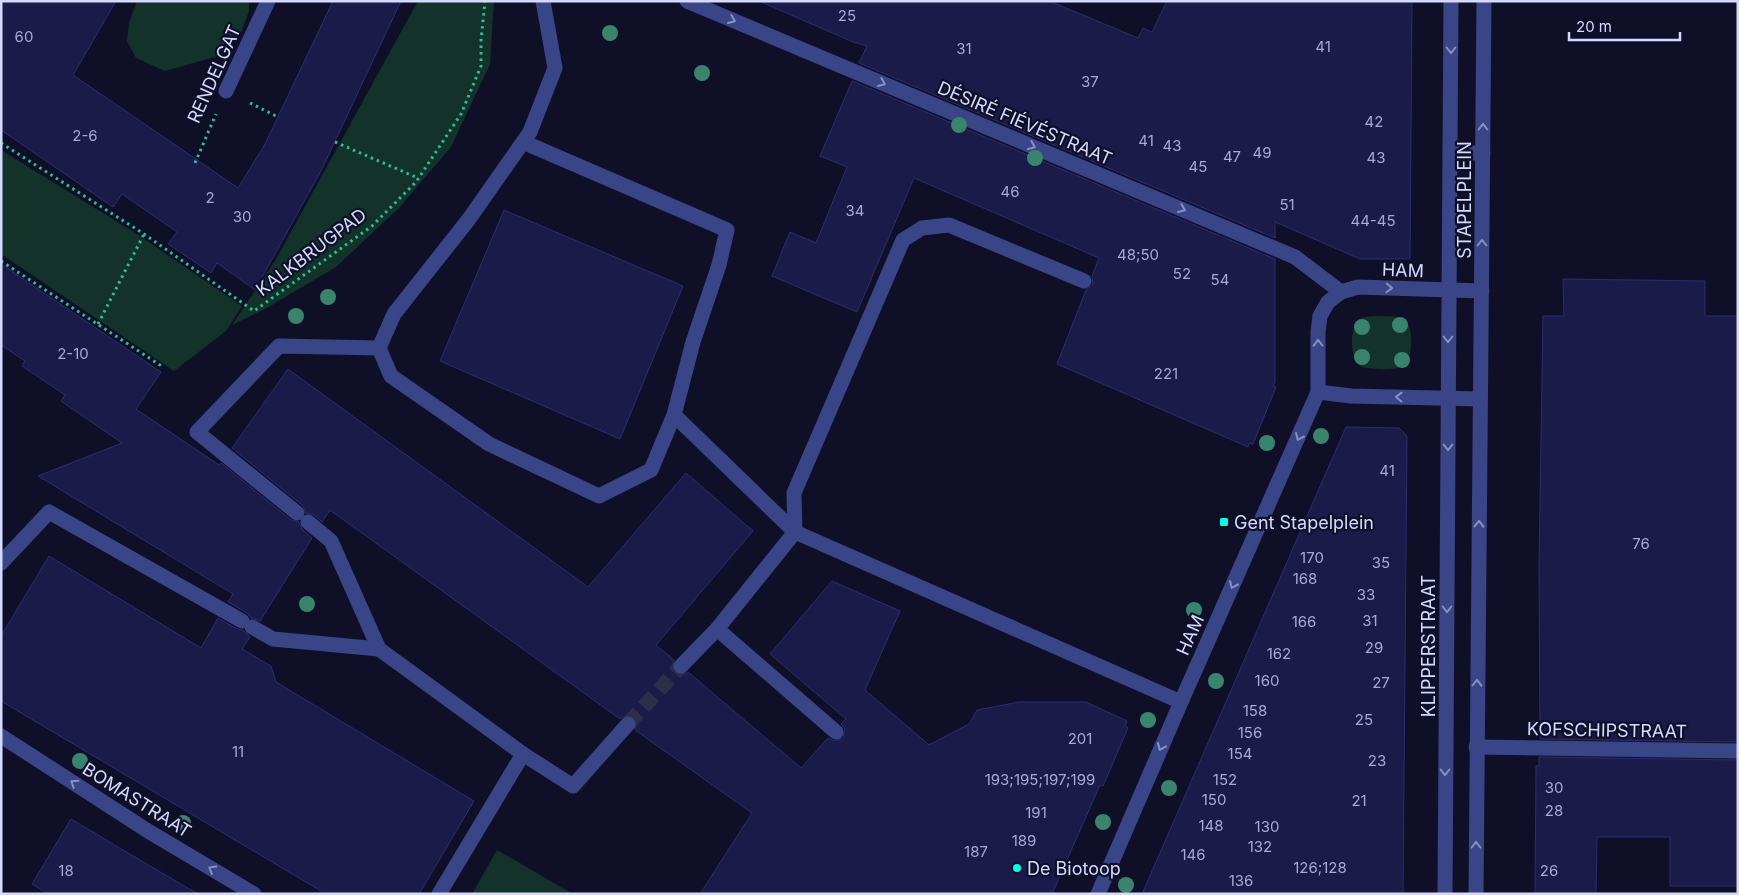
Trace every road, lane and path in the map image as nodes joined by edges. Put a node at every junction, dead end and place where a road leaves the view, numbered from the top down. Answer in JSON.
{"nodes":[{"id":1,"x":268,"y":1,"type":"edge"},
{"id":2,"x":485,"y":1,"type":"edge"},
{"id":3,"x":543,"y":1,"type":"edge"},
{"id":4,"x":687,"y":1,"type":"edge"},
{"id":5,"x":1451,"y":1,"type":"edge"},
{"id":6,"x":1484,"y":1,"type":"edge"},
{"id":7,"x":226,"y":91,"type":"joint"},
{"id":8,"x":335,"y":142,"type":"dead end"},
{"id":9,"x":523,"y":142,"type":"junction"},
{"id":10,"x":1,"y":143,"type":"edge"},
{"id":11,"x":1450,"y":153,"type":"junction"},
{"id":12,"x":1483,"y":154,"type":"junction"},
{"id":13,"x":195,"y":163,"type":"dead end"},
{"id":14,"x":418,"y":178,"type":"junction"},
{"id":15,"x":144,"y":234,"type":"junction"},
{"id":16,"x":1,"y":261,"type":"edge"},
{"id":17,"x":1084,"y":281,"type":"dead end"},
{"id":18,"x":1448,"y":290,"type":"junction"},
{"id":19,"x":1482,"y":291,"type":"junction"},
{"id":20,"x":1341,"y":292,"type":"junction"},
{"id":21,"x":98,"y":324,"type":"junction"},
{"id":22,"x":379,"y":348,"type":"junction"},
{"id":23,"x":163,"y":367,"type":"dead end"},
{"id":24,"x":1318,"y":392,"type":"junction"},
{"id":25,"x":1448,"y":398,"type":"junction"},
{"id":26,"x":1480,"y":399,"type":"junction"},
{"id":27,"x":674,"y":415,"type":"junction"},
{"id":28,"x":795,"y":532,"type":"junction"},
{"id":29,"x":1,"y":563,"type":"edge"},
{"id":30,"x":717,"y":629,"type":"junction"},
{"id":31,"x":379,"y":649,"type":"junction"},
{"id":32,"x":680,"y":666,"type":"tunnel mouth"},
{"id":33,"x":1180,"y":702,"type":"junction"},
{"id":34,"x":628,"y":724,"type":"tunnel mouth"},
{"id":35,"x":836,"y":732,"type":"dead end"},
{"id":36,"x":1,"y":736,"type":"edge"},
{"id":37,"x":1476,"y":747,"type":"junction"},
{"id":38,"x":1738,"y":751,"type":"edge"},
{"id":39,"x":522,"y":754,"type":"junction"},
{"id":40,"x":254,"y":894,"type":"edge"},
{"id":41,"x":440,"y":894,"type":"edge"},
{"id":42,"x":1098,"y":894,"type":"edge"},
{"id":43,"x":1445,"y":894,"type":"edge"},
{"id":44,"x":1476,"y":894,"type":"edge"}],
"edges":[{"from":1,"to":7,"type":"street","name":"RENDELGAT"},
{"from":2,"to":14,"type":"path","name":"KALKBRUGPAD"},
{"from":3,"to":9,"type":"street"},
{"from":4,"to":20,"type":"street","name":"DÉSIRÉ FIÉVÉSTRAAT","one_way":true},
{"from":5,"to":11,"type":"street","name":"STAPELPLEIN","one_way":true},
{"from":12,"to":6,"type":"street","name":"STAPELPLEIN","one_way":true},
{"from":7,"to":13,"type":"path","name":"RENDELGAT"},
{"from":8,"to":14,"type":"path"},
{"from":9,"to":22,"type":"street"},
{"from":9,"to":27,"type":"street"},
{"from":10,"to":15,"type":"path","name":"KALKBRUGPAD"},
{"from":11,"to":12,"type":"street"},
{"from":11,"to":18,"type":"street","name":"STAPELPLEIN"},
{"from":19,"to":12,"type":"street","name":"STAPELPLEIN","one_way":true},
{"from":14,"to":15,"type":"path","name":"KALKBRUGPAD"},
{"from":15,"to":21,"type":"path"},
{"from":16,"to":21,"type":"path"},
{"from":17,"to":28,"type":"street"},
{"from":18,"to":19,"type":"street","name":"HAM"},
{"from":20,"to":18,"type":"street","name":"HAM","one_way":true},
{"from":18,"to":25,"type":"street","name":"STAPELPLEIN","one_way":true},
{"from":19,"to":26,"type":"street","name":"STAPELPLEIN"},
{"from":24,"to":20,"type":"street","name":"HAM","one_way":true},
{"from":21,"to":23,"type":"path"},
{"from":22,"to":27,"type":"street"},
{"from":22,"to":31,"type":"street"},
{"from":25,"to":24,"type":"street","one_way":true},
{"from":24,"to":33,"type":"street","name":"HAM","one_way":true},
{"from":25,"to":26,"type":"street"},
{"from":25,"to":43,"type":"street","name":"KLIPPERSTRAAT","one_way":true},
{"from":37,"to":26,"type":"street","one_way":true},
{"from":27,"to":28,"type":"street"},
{"from":28,"to":30,"type":"street"},
{"from":28,"to":33,"type":"street"},
{"from":29,"to":31,"type":"street"},
{"from":30,"to":32,"type":"street"},
{"from":30,"to":35,"type":"street"},
{"from":31,"to":39,"type":"street"},
{"from":33,"to":42,"type":"street","name":"HAM","one_way":true},
{"from":34,"to":39,"type":"street"},
{"from":40,"to":36,"type":"street","name":"BOMASTRAAT","one_way":true},
{"from":37,"to":38,"type":"street","name":"KOFSCHIPSTRAAT"},
{"from":44,"to":37,"type":"street","one_way":true},
{"from":39,"to":41,"type":"street"}]}
